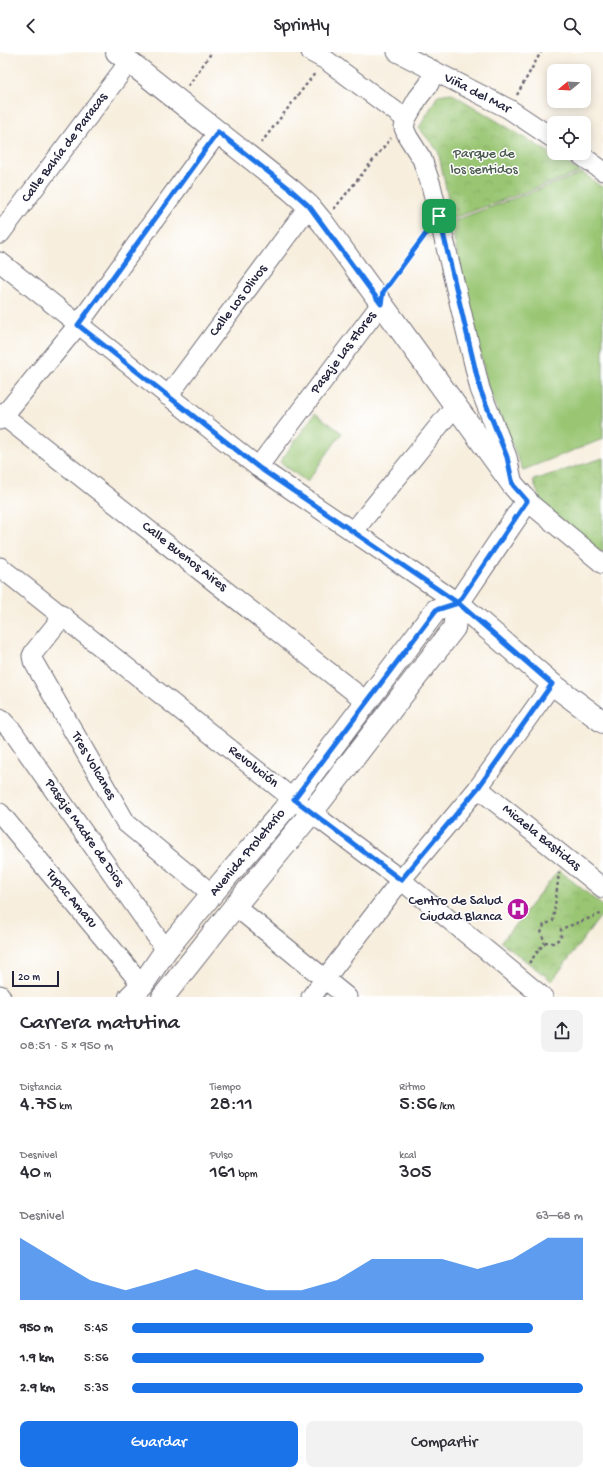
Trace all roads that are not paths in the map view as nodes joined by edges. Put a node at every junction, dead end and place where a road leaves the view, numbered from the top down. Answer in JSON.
{"nodes":[{"id":1,"x":397,"y":52,"type":"edge"},
{"id":2,"x":318,"y":56,"type":"edge"},
{"id":3,"x":123,"y":57,"type":"edge"},
{"id":4,"x":433,"y":71,"type":"junction"},
{"id":5,"x":406,"y":119,"type":"junction"},
{"id":6,"x":218,"y":132,"type":"junction"},
{"id":7,"x":547,"y":134,"type":"edge"},
{"id":8,"x":588,"y":160,"type":"edge"},
{"id":9,"x":603,"y":171,"type":"edge"},
{"id":10,"x":309,"y":206,"type":"junction"},
{"id":11,"x":0,"y":234,"type":"edge"},
{"id":12,"x":0,"y":262,"type":"edge"},
{"id":13,"x":381,"y":304,"type":"junction"},
{"id":14,"x":78,"y":325,"type":"junction"},
{"id":15,"x":168,"y":396,"type":"junction"},
{"id":16,"x":455,"y":406,"type":"junction"},
{"id":17,"x":1,"y":416,"type":"edge"},
{"id":18,"x":258,"y":467,"type":"junction"},
{"id":19,"x":520,"y":493,"type":"junction"},
{"id":20,"x":353,"y":532,"type":"junction"},
{"id":21,"x":603,"y":564,"type":"edge"},
{"id":22,"x":0,"y":567,"type":"edge"},
{"id":23,"x":458,"y":603,"type":"junction"},
{"id":24,"x":63,"y":616,"type":"junction"},
{"id":25,"x":552,"y":684,"type":"junction"},
{"id":26,"x":367,"y":702,"type":"junction"},
{"id":27,"x":0,"y":718,"type":"edge"},
{"id":28,"x":603,"y":722,"type":"edge"},
{"id":29,"x":478,"y":788,"type":"junction"},
{"id":30,"x":294,"y":799,"type":"junction"},
{"id":31,"x":312,"y":812,"type":"junction"},
{"id":32,"x":0,"y":813,"type":"edge"},
{"id":33,"x":401,"y":880,"type":"junction"},
{"id":34,"x":603,"y":888,"type":"edge"},
{"id":35,"x":212,"y":894,"type":"junction"},
{"id":36,"x":235,"y":906,"type":"junction"},
{"id":37,"x":166,"y":950,"type":"junction"},
{"id":38,"x":324,"y":979,"type":"junction"},
{"id":39,"x":136,"y":991,"type":"edge"},
{"id":40,"x":163,"y":997,"type":"edge"},
{"id":41,"x":310,"y":997,"type":"edge"},
{"id":42,"x":347,"y":997,"type":"edge"},
{"id":43,"x":543,"y":997,"type":"edge"}],
"edges":[{"from":1,"to":4,"type":"street","name":"Viña del Mar"},
{"from":2,"to":5,"type":"street"},
{"from":3,"to":6,"type":"street"},
{"from":3,"to":11,"type":"street","name":"Calle Bahía de Paracas"},
{"from":4,"to":5,"type":"street"},
{"from":4,"to":7,"type":"street","name":"Viña del Mar"},
{"from":5,"to":19,"type":"street"},
{"from":6,"to":10,"type":"street"},
{"from":6,"to":14,"type":"street"},
{"from":8,"to":9,"type":"street"},
{"from":10,"to":13,"type":"street"},
{"from":10,"to":15,"type":"street","name":"Calle Los Olivos"},
{"from":12,"to":14,"type":"street"},
{"from":13,"to":16,"type":"street"},
{"from":13,"to":18,"type":"street","name":"Pasaje Las Flores"},
{"from":14,"to":15,"type":"street"},
{"from":14,"to":17,"type":"street"},
{"from":15,"to":18,"type":"street"},
{"from":16,"to":19,"type":"street"},
{"from":16,"to":20,"type":"street"},
{"from":17,"to":26,"type":"street","name":"Calle Buenos Aires"},
{"from":18,"to":20,"type":"street"},
{"from":19,"to":21,"type":"street"},
{"from":19,"to":23,"type":"street","name":"Avenida Proletario"},
{"from":20,"to":23,"type":"street"},
{"from":22,"to":24,"type":"street","name":"Revolución"},
{"from":23,"to":25,"type":"street"},
{"from":23,"to":26,"type":"street","name":"Avenida Proletario"},
{"from":23,"to":31,"type":"street","name":"Avenida Proletario"},
{"from":24,"to":30,"type":"street","name":"Revolución"},
{"from":24,"to":35,"type":"street","name":"Tres Volcanes"},
{"from":25,"to":28,"type":"street"},
{"from":25,"to":29,"type":"street"},
{"from":26,"to":30,"type":"street","name":"Avenida Proletario"},
{"from":27,"to":37,"type":"street","name":"Pasaje Madre de Dios"},
{"from":29,"to":33,"type":"street"},
{"from":29,"to":34,"type":"street","name":"Micaela Bastidas"},
{"from":30,"to":31,"type":"street","name":"Revolución"},
{"from":30,"to":35,"type":"street","name":"Avenida Proletario"},
{"from":31,"to":33,"type":"street","name":"Revolución"},
{"from":31,"to":36,"type":"street","name":"Avenida Proletario"},
{"from":32,"to":39,"type":"street","name":"Tupac Amaru"},
{"from":33,"to":38,"type":"street"},
{"from":33,"to":43,"type":"street","name":"Revolución"},
{"from":35,"to":37,"type":"street","name":"Avenida Proletario"},
{"from":36,"to":38,"type":"street"},
{"from":36,"to":40,"type":"street","name":"Avenida Proletario"},
{"from":37,"to":39,"type":"street","name":"Avenida Proletario"},
{"from":38,"to":41,"type":"street"},
{"from":38,"to":42,"type":"street"}]}
